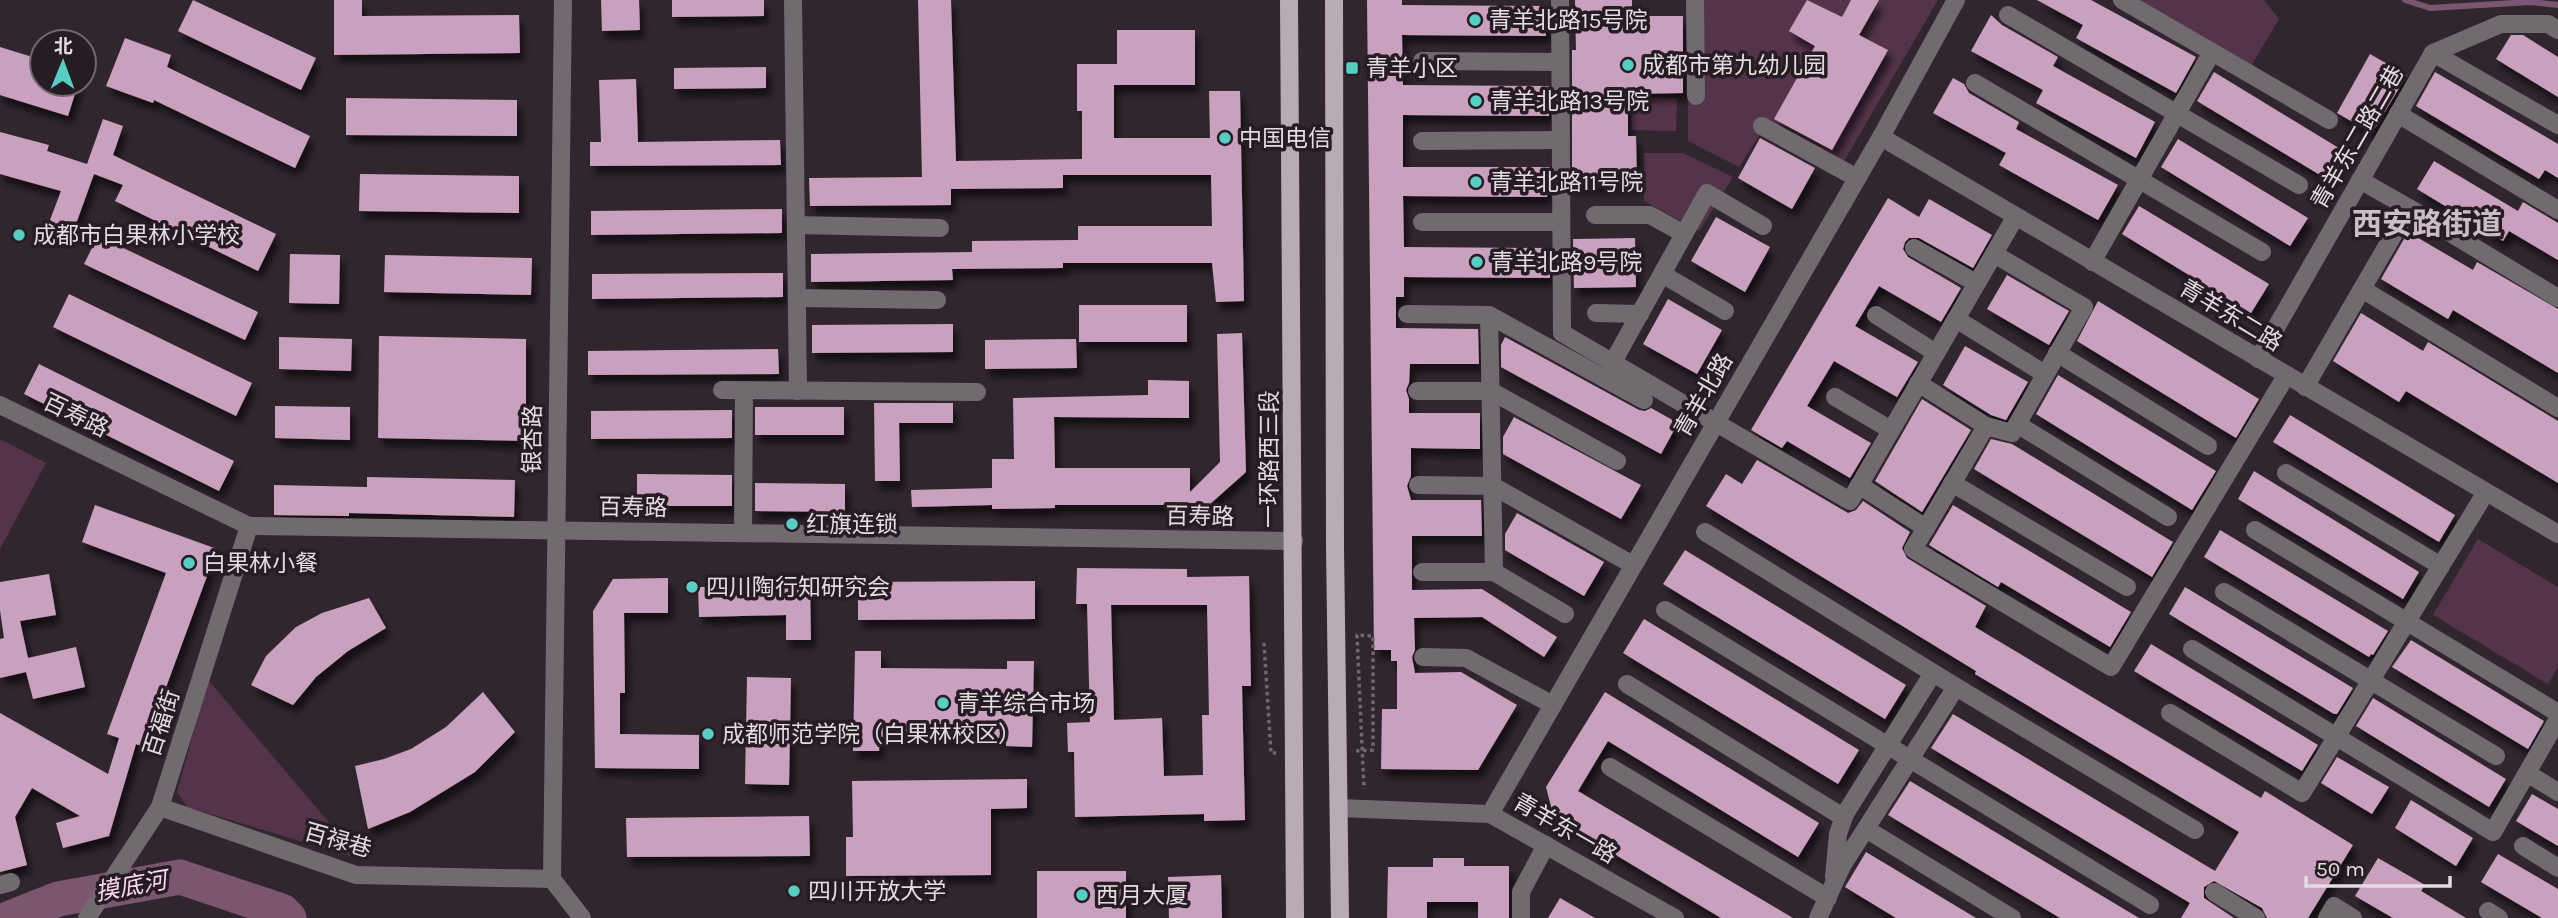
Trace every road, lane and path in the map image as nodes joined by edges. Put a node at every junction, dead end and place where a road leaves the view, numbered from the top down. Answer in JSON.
{"nodes":[{"id":1,"x":563,"y":0,"type":"edge"},
{"id":2,"x":793,"y":0,"type":"edge"},
{"id":3,"x":1290,"y":0,"type":"edge"},
{"id":4,"x":1334,"y":0,"type":"edge"},
{"id":5,"x":1560,"y":0,"type":"edge"},
{"id":6,"x":1695,"y":0,"type":"edge"},
{"id":7,"x":1956,"y":0,"type":"edge"},
{"id":8,"x":2123,"y":0,"type":"edge"},
{"id":9,"x":2008,"y":15,"type":"dead end"},
{"id":10,"x":2558,"y":30,"type":"edge"},
{"id":11,"x":2212,"y":52,"type":"junction"},
{"id":12,"x":2433,"y":53,"type":"junction"},
{"id":13,"x":1422,"y":61,"type":"dead end"},
{"id":14,"x":1560,"y":62,"type":"junction"},
{"id":15,"x":1975,"y":83,"type":"dead end"},
{"id":16,"x":1696,"y":96,"type":"dead end"},
{"id":17,"x":2177,"y":113,"type":"junction"},
{"id":18,"x":2398,"y":114,"type":"junction"},
{"id":19,"x":2329,"y":120,"type":"dead end"},
{"id":20,"x":2558,"y":125,"type":"edge"},
{"id":21,"x":1762,"y":126,"type":"dead end"},
{"id":22,"x":1881,"y":137,"type":"junction"},
{"id":23,"x":1422,"y":141,"type":"dead end"},
{"id":24,"x":1560,"y":141,"type":"junction"},
{"id":25,"x":1857,"y":178,"type":"junction"},
{"id":26,"x":2140,"y":179,"type":"junction"},
{"id":27,"x":2360,"y":180,"type":"junction"},
{"id":28,"x":2299,"y":185,"type":"dead end"},
{"id":29,"x":2409,"y":208,"type":"junction"},
{"id":30,"x":2558,"y":210,"type":"edge"},
{"id":31,"x":1595,"y":215,"type":"dead end"},
{"id":32,"x":2015,"y":216,"type":"junction"},
{"id":33,"x":1422,"y":222,"type":"dead end"},
{"id":34,"x":1561,"y":222,"type":"junction"},
{"id":35,"x":796,"y":225,"type":"junction"},
{"id":36,"x":1763,"y":226,"type":"dead end"},
{"id":37,"x":940,"y":228,"type":"dead end"},
{"id":38,"x":1684,"y":234,"type":"junction"},
{"id":39,"x":1914,"y":248,"type":"dead end"},
{"id":40,"x":2262,"y":252,"type":"dead end"},
{"id":41,"x":1994,"y":254,"type":"junction"},
{"id":42,"x":2092,"y":261,"type":"junction"},
{"id":43,"x":1662,"y":274,"type":"junction"},
{"id":44,"x":1976,"y":284,"type":"junction"},
{"id":45,"x":2362,"y":289,"type":"junction"},
{"id":46,"x":797,"y":298,"type":"junction"},
{"id":47,"x":2558,"y":298,"type":"edge"},
{"id":48,"x":937,"y":300,"type":"dead end"},
{"id":49,"x":1725,"y":311,"type":"dead end"},
{"id":50,"x":1596,"y":313,"type":"dead end"},
{"id":51,"x":1407,"y":314,"type":"dead end"},
{"id":52,"x":1640,"y":314,"type":"junction"},
{"id":53,"x":1489,"y":315,"type":"junction"},
{"id":54,"x":1876,"y":315,"type":"dead end"},
{"id":55,"x":1956,"y":319,"type":"junction"},
{"id":56,"x":1936,"y":353,"type":"junction"},
{"id":57,"x":2057,"y":353,"type":"junction"},
{"id":58,"x":2258,"y":359,"type":"junction"},
{"id":59,"x":1613,"y":362,"type":"junction"},
{"id":60,"x":2045,"y":374,"type":"junction"},
{"id":61,"x":2286,"y":376,"type":"junction"},
{"id":62,"x":1918,"y":383,"type":"junction"},
{"id":63,"x":2305,"y":387,"type":"junction"},
{"id":64,"x":722,"y":390,"type":"dead end"},
{"id":65,"x":744,"y":391,"type":"junction"},
{"id":66,"x":799,"y":391,"type":"junction"},
{"id":67,"x":1417,"y":391,"type":"dead end"},
{"id":68,"x":1491,"y":391,"type":"junction"},
{"id":69,"x":977,"y":392,"type":"dead end"},
{"id":70,"x":1835,"y":397,"type":"dead end"},
{"id":71,"x":1644,"y":400,"type":"dead end"},
{"id":72,"x":0,"y":405,"type":"edge"},
{"id":73,"x":2558,"y":408,"type":"edge"},
{"id":74,"x":1717,"y":422,"type":"junction"},
{"id":75,"x":2017,"y":424,"type":"junction"},
{"id":76,"x":1986,"y":426,"type":"junction"},
{"id":77,"x":1891,"y":430,"type":"junction"},
{"id":78,"x":2208,"y":446,"type":"dead end"},
{"id":79,"x":1618,"y":461,"type":"dead end"},
{"id":80,"x":2286,"y":473,"type":"dead end"},
{"id":81,"x":1952,"y":484,"type":"junction"},
{"id":82,"x":1418,"y":485,"type":"dead end"},
{"id":83,"x":1859,"y":485,"type":"junction"},
{"id":84,"x":1493,"y":486,"type":"junction"},
{"id":85,"x":2486,"y":492,"type":"junction"},
{"id":86,"x":2168,"y":517,"type":"dead end"},
{"id":87,"x":249,"y":526,"type":"junction"},
{"id":88,"x":1926,"y":527,"type":"junction"},
{"id":89,"x":2255,"y":530,"type":"dead end"},
{"id":90,"x":555,"y":531,"type":"junction"},
{"id":91,"x":1705,"y":532,"type":"dead end"},
{"id":92,"x":743,"y":533,"type":"junction"},
{"id":93,"x":2558,"y":534,"type":"edge"},
{"id":94,"x":1294,"y":541,"type":"junction"},
{"id":95,"x":1633,"y":565,"type":"junction"},
{"id":96,"x":2441,"y":566,"type":"junction"},
{"id":97,"x":1422,"y":572,"type":"dead end"},
{"id":98,"x":1494,"y":572,"type":"junction"},
{"id":99,"x":2127,"y":587,"type":"dead end"},
{"id":100,"x":2224,"y":592,"type":"dead end"},
{"id":101,"x":1665,"y":610,"type":"dead end"},
{"id":102,"x":1565,"y":614,"type":"dead end"},
{"id":103,"x":2407,"y":622,"type":"junction"},
{"id":104,"x":1373,"y":642,"type":"dead end"},
{"id":105,"x":2192,"y":649,"type":"dead end"},
{"id":106,"x":1423,"y":657,"type":"dead end"},
{"id":107,"x":1933,"y":673,"type":"junction"},
{"id":108,"x":2371,"y":681,"type":"junction"},
{"id":109,"x":1627,"y":684,"type":"dead end"},
{"id":110,"x":1956,"y":687,"type":"junction"},
{"id":111,"x":1553,"y":705,"type":"junction"},
{"id":112,"x":2170,"y":713,"type":"dead end"},
{"id":113,"x":2558,"y":713,"type":"edge"},
{"id":114,"x":2558,"y":719,"type":"edge"},
{"id":115,"x":2336,"y":737,"type":"junction"},
{"id":116,"x":1887,"y":746,"type":"junction"},
{"id":117,"x":2496,"y":756,"type":"dead end"},
{"id":118,"x":1910,"y":759,"type":"junction"},
{"id":119,"x":1610,"y":767,"type":"dead end"},
{"id":120,"x":2527,"y":773,"type":"junction"},
{"id":121,"x":1364,"y":789,"type":"dead end"},
{"id":122,"x":2558,"y":792,"type":"edge"},
{"id":123,"x":160,"y":807,"type":"junction"},
{"id":124,"x":1339,"y":808,"type":"junction"},
{"id":125,"x":1490,"y":814,"type":"junction"},
{"id":126,"x":1843,"y":817,"type":"junction"},
{"id":127,"x":1866,"y":829,"type":"junction"},
{"id":128,"x":2196,"y":830,"type":"dead end"},
{"id":129,"x":1546,"y":845,"type":"junction"},
{"id":130,"x":2523,"y":846,"type":"dead end"},
{"id":131,"x":2558,"y":868,"type":"edge"},
{"id":132,"x":552,"y":879,"type":"junction"},
{"id":133,"x":2214,"y":892,"type":"dead end"},
{"id":134,"x":2150,"y":905,"type":"dead end"},
{"id":135,"x":1827,"y":906,"type":"edge"},
{"id":136,"x":88,"y":916,"type":"edge"},
{"id":137,"x":582,"y":918,"type":"edge"},
{"id":138,"x":1295,"y":918,"type":"edge"},
{"id":139,"x":1340,"y":918,"type":"edge"},
{"id":140,"x":1521,"y":918,"type":"edge"},
{"id":141,"x":1675,"y":918,"type":"edge"},
{"id":142,"x":2012,"y":918,"type":"edge"},
{"id":143,"x":2256,"y":918,"type":"edge"},
{"id":144,"x":2327,"y":918,"type":"edge"},
{"id":145,"x":2353,"y":918,"type":"edge"}],
"edges":[{"from":1,"to":90,"type":"street","name":"银杏路"},
{"from":2,"to":35,"type":"street"},
{"from":3,"to":94,"type":"main road","name":"一环路西三段"},
{"from":4,"to":124,"type":"main road"},
{"from":5,"to":14,"type":"street"},
{"from":6,"to":16,"type":"street"},
{"from":7,"to":22,"type":"street","name":"青羊北路"},
{"from":8,"to":11,"type":"street"},
{"from":9,"to":17,"type":"street"},
{"from":10,"to":12,"type":"street","name":"青羊东二路二巷"},
{"from":11,"to":17,"type":"street"},
{"from":11,"to":19,"type":"street"},
{"from":12,"to":18,"type":"street","name":"青羊东二路二巷"},
{"from":12,"to":20,"type":"street"},
{"from":13,"to":14,"type":"street"},
{"from":14,"to":24,"type":"street"},
{"from":15,"to":26,"type":"street"},
{"from":17,"to":26,"type":"street"},
{"from":17,"to":28,"type":"street"},
{"from":18,"to":27,"type":"street","name":"青羊东二路二巷"},
{"from":18,"to":30,"type":"street"},
{"from":21,"to":25,"type":"street"},
{"from":22,"to":25,"type":"street","name":"青羊北路"},
{"from":22,"to":32,"type":"street","name":"青羊东二路"},
{"from":23,"to":24,"type":"street"},
{"from":24,"to":34,"type":"street"},
{"from":25,"to":74,"type":"street","name":"青羊北路"},
{"from":26,"to":40,"type":"street"},
{"from":26,"to":42,"type":"street"},
{"from":27,"to":29,"type":"street"},
{"from":27,"to":58,"type":"street","name":"青羊东二路二巷"},
{"from":29,"to":45,"type":"street"},
{"from":29,"to":47,"type":"street"},
{"from":31,"to":38,"type":"street"},
{"from":32,"to":41,"type":"street"},
{"from":32,"to":42,"type":"street","name":"青羊东二路"},
{"from":33,"to":34,"type":"street"},
{"from":34,"to":59,"type":"street"},
{"from":35,"to":37,"type":"street"},
{"from":35,"to":46,"type":"street"},
{"from":36,"to":38,"type":"street"},
{"from":38,"to":43,"type":"street"},
{"from":39,"to":44,"type":"street"},
{"from":41,"to":44,"type":"street"},
{"from":41,"to":57,"type":"street"},
{"from":42,"to":58,"type":"street","name":"青羊东二路"},
{"from":43,"to":49,"type":"street"},
{"from":43,"to":52,"type":"street"},
{"from":44,"to":55,"type":"street"},
{"from":45,"to":63,"type":"street"},
{"from":45,"to":73,"type":"street"},
{"from":46,"to":48,"type":"street"},
{"from":46,"to":66,"type":"street"},
{"from":50,"to":52,"type":"street"},
{"from":51,"to":53,"type":"street"},
{"from":52,"to":59,"type":"street"},
{"from":53,"to":68,"type":"street"},
{"from":53,"to":71,"type":"street"},
{"from":54,"to":56,"type":"street"},
{"from":55,"to":56,"type":"street"},
{"from":55,"to":60,"type":"street"},
{"from":56,"to":62,"type":"street"},
{"from":57,"to":60,"type":"street"},
{"from":57,"to":78,"type":"street"},
{"from":58,"to":61,"type":"street","name":"青羊东二路"},
{"from":59,"to":74,"type":"street"},
{"from":60,"to":75,"type":"street"},
{"from":61,"to":63,"type":"street","name":"青羊东二路"},
{"from":61,"to":88,"type":"street"},
{"from":62,"to":76,"type":"street"},
{"from":62,"to":77,"type":"street"},
{"from":63,"to":85,"type":"street","name":"青羊东二路"},
{"from":64,"to":65,"type":"street"},
{"from":65,"to":66,"type":"street"},
{"from":65,"to":92,"type":"street"},
{"from":66,"to":69,"type":"street"},
{"from":67,"to":68,"type":"street"},
{"from":68,"to":79,"type":"street"},
{"from":68,"to":84,"type":"street"},
{"from":70,"to":77,"type":"street"},
{"from":72,"to":87,"type":"street","name":"百寿路"},
{"from":74,"to":83,"type":"street"},
{"from":74,"to":95,"type":"street","name":"青羊北路"},
{"from":75,"to":76,"type":"street"},
{"from":75,"to":86,"type":"street"},
{"from":76,"to":81,"type":"street"},
{"from":77,"to":83,"type":"street"},
{"from":80,"to":96,"type":"street"},
{"from":81,"to":88,"type":"street"},
{"from":81,"to":99,"type":"street"},
{"from":82,"to":84,"type":"street"},
{"from":83,"to":88,"type":"street"},
{"from":84,"to":95,"type":"street"},
{"from":84,"to":98,"type":"street"},
{"from":85,"to":93,"type":"street","name":"青羊东二路"},
{"from":85,"to":96,"type":"street"},
{"from":87,"to":90,"type":"street","name":"百寿路"},
{"from":87,"to":123,"type":"street","name":"百福街"},
{"from":89,"to":103,"type":"street"},
{"from":90,"to":92,"type":"street","name":"百寿路"},
{"from":90,"to":132,"type":"street","name":"银杏路"},
{"from":91,"to":107,"type":"street"},
{"from":92,"to":94,"type":"street","name":"百寿路"},
{"from":94,"to":138,"type":"main road","name":"一环路西三段"},
{"from":95,"to":111,"type":"street","name":"青羊北路"},
{"from":96,"to":103,"type":"street"},
{"from":97,"to":98,"type":"street"},
{"from":98,"to":102,"type":"street"},
{"from":100,"to":108,"type":"street"},
{"from":101,"to":116,"type":"street"},
{"from":103,"to":108,"type":"street"},
{"from":103,"to":113,"type":"street"},
{"from":104,"to":121,"type":"path"},
{"from":105,"to":115,"type":"street"},
{"from":106,"to":111,"type":"street"},
{"from":107,"to":110,"type":"street"},
{"from":107,"to":116,"type":"street"},
{"from":108,"to":115,"type":"street"},
{"from":108,"to":117,"type":"street"},
{"from":109,"to":126,"type":"street"},
{"from":110,"to":118,"type":"street"},
{"from":110,"to":128,"type":"street"},
{"from":111,"to":125,"type":"street","name":"青羊北路"},
{"from":112,"to":115,"type":"street"},
{"from":114,"to":120,"type":"street"},
{"from":115,"to":120,"type":"street"},
{"from":116,"to":118,"type":"street"},
{"from":116,"to":126,"type":"street"},
{"from":118,"to":127,"type":"street"},
{"from":118,"to":134,"type":"street"},
{"from":119,"to":135,"type":"street"},
{"from":120,"to":122,"type":"street"},
{"from":123,"to":132,"type":"street","name":"百禄巷"},
{"from":123,"to":136,"type":"street","name":"百福街"},
{"from":124,"to":125,"type":"street","name":"青羊东一路"},
{"from":124,"to":139,"type":"main road"},
{"from":125,"to":129,"type":"street","name":"青羊东一路"},
{"from":126,"to":135,"type":"street"},
{"from":127,"to":135,"type":"street"},
{"from":127,"to":142,"type":"street"},
{"from":129,"to":140,"type":"street"},
{"from":129,"to":141,"type":"street","name":"青羊东一路"},
{"from":130,"to":131,"type":"street"},
{"from":132,"to":137,"type":"street"},
{"from":133,"to":143,"type":"street"},
{"from":144,"to":145,"type":"street"}]}
